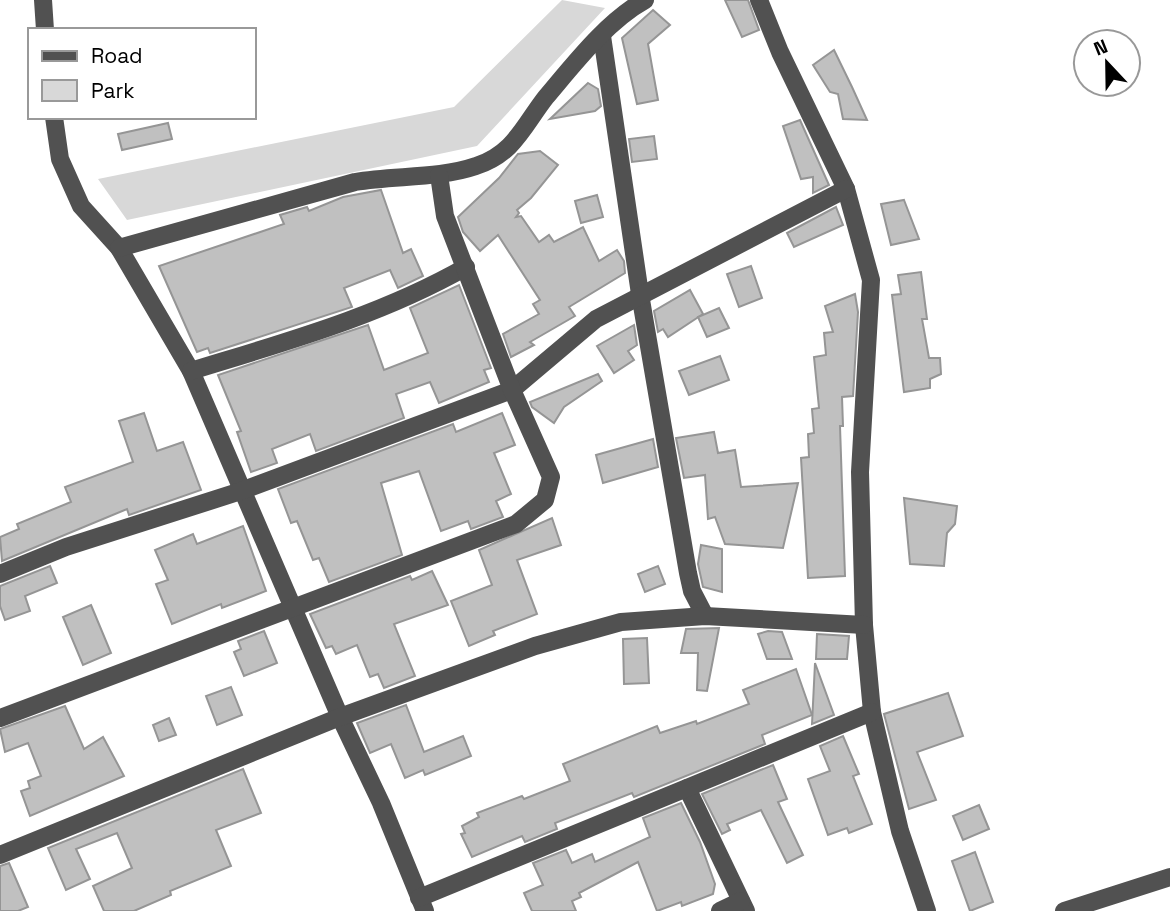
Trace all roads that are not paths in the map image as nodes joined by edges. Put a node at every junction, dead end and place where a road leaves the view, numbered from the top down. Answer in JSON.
{"nodes":[{"id":1,"x":43,"y":0,"type":"edge"},
{"id":2,"x":645,"y":0,"type":"edge"},
{"id":3,"x":759,"y":0,"type":"edge"},
{"id":4,"x":46,"y":28,"type":"edge"},
{"id":5,"x":602,"y":36,"type":"junction"},
{"id":6,"x":54,"y":119,"type":"edge"},
{"id":7,"x":439,"y":175,"type":"junction"},
{"id":8,"x":846,"y":190,"type":"junction"},
{"id":9,"x":119,"y":248,"type":"junction"},
{"id":10,"x":466,"y":267,"type":"junction"},
{"id":11,"x":640,"y":294,"type":"junction"},
{"id":12,"x":191,"y":371,"type":"junction"},
{"id":13,"x":512,"y":390,"type":"junction"},
{"id":14,"x":241,"y":491,"type":"junction"},
{"id":15,"x":0,"y":574,"type":"edge"},
{"id":16,"x":291,"y":607,"type":"junction"},
{"id":17,"x":705,"y":616,"type":"junction"},
{"id":18,"x":864,"y":625,"type":"junction"},
{"id":19,"x":872,"y":712,"type":"junction"},
{"id":20,"x":340,"y":717,"type":"junction"},
{"id":21,"x":0,"y":718,"type":"edge"},
{"id":22,"x":687,"y":788,"type":"junction"},
{"id":23,"x":0,"y":855,"type":"edge"},
{"id":24,"x":1170,"y":862,"type":"edge"},
{"id":25,"x":1170,"y":877,"type":"edge"},
{"id":26,"x":1142,"y":884,"type":"junction"},
{"id":27,"x":422,"y":904,"type":"edge"},
{"id":28,"x":744,"y":906,"type":"edge"},
{"id":29,"x":720,"y":911,"type":"edge"},
{"id":30,"x":927,"y":911,"type":"edge"},
{"id":31,"x":1064,"y":911,"type":"edge"}],
"edges":[{"from":1,"to":4,"type":"street"},
{"from":2,"to":5,"type":"street"},
{"from":3,"to":8,"type":"street"},
{"from":5,"to":7,"type":"street"},
{"from":5,"to":11,"type":"street"},
{"from":6,"to":9,"type":"street"},
{"from":7,"to":9,"type":"street"},
{"from":7,"to":10,"type":"street"},
{"from":8,"to":11,"type":"street"},
{"from":8,"to":18,"type":"street"},
{"from":9,"to":12,"type":"street"},
{"from":10,"to":12,"type":"street"},
{"from":10,"to":13,"type":"street"},
{"from":11,"to":13,"type":"street"},
{"from":11,"to":17,"type":"street"},
{"from":12,"to":14,"type":"street"},
{"from":13,"to":14,"type":"street"},
{"from":13,"to":16,"type":"street"},
{"from":14,"to":15,"type":"street"},
{"from":14,"to":16,"type":"street"},
{"from":16,"to":20,"type":"street"},
{"from":16,"to":21,"type":"street"},
{"from":17,"to":18,"type":"street"},
{"from":17,"to":20,"type":"street"},
{"from":18,"to":19,"type":"street"},
{"from":19,"to":22,"type":"street"},
{"from":19,"to":30,"type":"street"},
{"from":20,"to":23,"type":"street"},
{"from":20,"to":27,"type":"street"},
{"from":22,"to":27,"type":"street"},
{"from":22,"to":28,"type":"street"},
{"from":24,"to":26,"type":"street"},
{"from":25,"to":26,"type":"street"},
{"from":26,"to":31,"type":"street"},
{"from":28,"to":29,"type":"street"}]}
